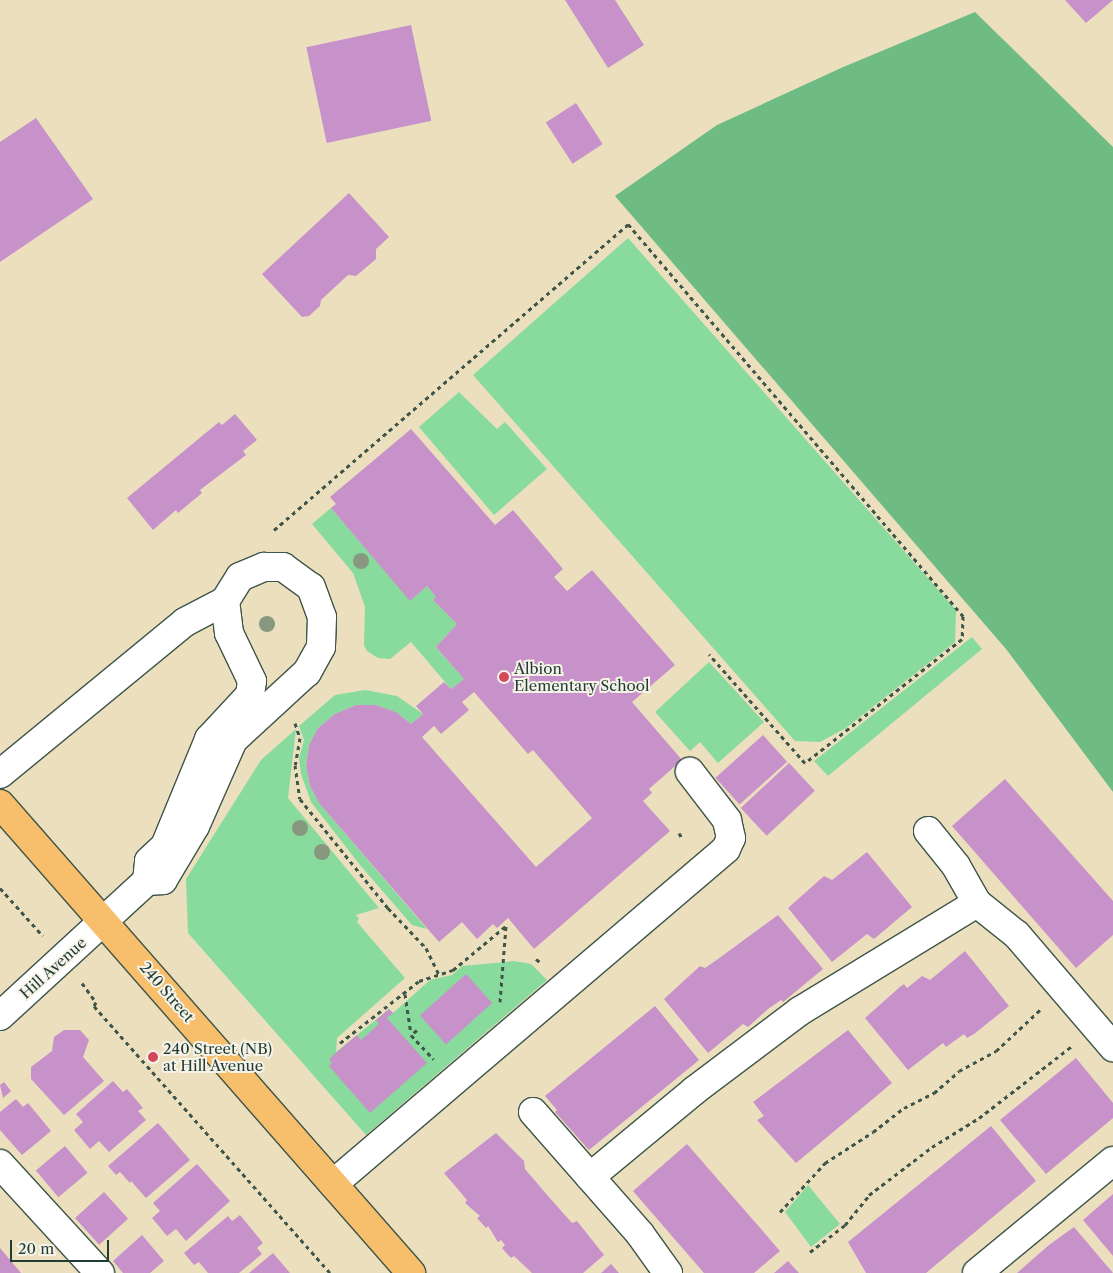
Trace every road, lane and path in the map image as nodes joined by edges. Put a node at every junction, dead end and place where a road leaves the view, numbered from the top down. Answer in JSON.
{"nodes":[{"id":1,"x":274,"y":530,"type":"dead end"},
{"id":2,"x":225,"y":601,"type":"junction"},
{"id":3,"x":709,"y":654,"type":"dead end"},
{"id":4,"x":295,"y":722,"type":"dead end"},
{"id":5,"x":690,"y":772,"type":"dead end"},
{"id":6,"x":0,"y":774,"type":"edge"},
{"id":7,"x":0,"y":804,"type":"edge"},
{"id":8,"x":928,"y":830,"type":"dead end"},
{"id":9,"x":678,"y":833,"type":"dead end"},
{"id":10,"x":682,"y":838,"type":"dead end"},
{"id":11,"x":147,"y":881,"type":"junction"},
{"id":12,"x":0,"y":888,"type":"edge"},
{"id":13,"x":977,"y":903,"type":"junction"},
{"id":14,"x":22,"y":914,"type":"dead end"},
{"id":15,"x":105,"y":920,"type":"junction"},
{"id":16,"x":536,"y":959,"type":"dead end"},
{"id":17,"x":540,"y":962,"type":"dead end"},
{"id":18,"x":439,"y":975,"type":"junction"},
{"id":19,"x":405,"y":994,"type":"junction"},
{"id":20,"x":96,"y":1002,"type":"dead end"},
{"id":21,"x":499,"y":1005,"type":"dead end"},
{"id":22,"x":1043,"y":1008,"type":"dead end"},
{"id":23,"x":0,"y":1016,"type":"edge"},
{"id":24,"x":411,"y":1035,"type":"dead end"},
{"id":25,"x":1076,"y":1042,"type":"dead end"},
{"id":26,"x":340,"y":1043,"type":"dead end"},
{"id":27,"x":1113,"y":1048,"type":"edge"},
{"id":28,"x":534,"y":1112,"type":"dead end"},
{"id":29,"x":1113,"y":1161,"type":"edge"},
{"id":30,"x":0,"y":1164,"type":"edge"},
{"id":31,"x":590,"y":1177,"type":"junction"},
{"id":32,"x":333,"y":1184,"type":"junction"},
{"id":33,"x":780,"y":1212,"type":"dead end"},
{"id":34,"x":810,"y":1252,"type":"dead end"},
{"id":35,"x":100,"y":1273,"type":"edge"},
{"id":36,"x":330,"y":1273,"type":"edge"},
{"id":37,"x":410,"y":1273,"type":"edge"},
{"id":38,"x":668,"y":1273,"type":"edge"},
{"id":39,"x":977,"y":1273,"type":"edge"}],
"edges":[{"from":1,"to":3,"type":"path"},
{"from":2,"to":6,"type":"street"},
{"from":2,"to":11,"type":"street"},
{"from":2,"to":11,"type":"street"},
{"from":4,"to":18,"type":"path"},
{"from":5,"to":32,"type":"street"},
{"from":7,"to":15,"type":"main road","name":"240 Street"},
{"from":8,"to":13,"type":"street"},
{"from":9,"to":10,"type":"path"},
{"from":11,"to":15,"type":"street","name":"Hill Avenue"},
{"from":12,"to":14,"type":"path"},
{"from":13,"to":27,"type":"street"},
{"from":13,"to":31,"type":"street"},
{"from":15,"to":23,"type":"street","name":"Hill Avenue"},
{"from":15,"to":32,"type":"main road","name":"240 Street"},
{"from":16,"to":17,"type":"path"},
{"from":18,"to":19,"type":"path"},
{"from":18,"to":21,"type":"path"},
{"from":19,"to":24,"type":"path"},
{"from":19,"to":26,"type":"path"},
{"from":20,"to":36,"type":"path"},
{"from":22,"to":33,"type":"path"},
{"from":25,"to":34,"type":"path"},
{"from":28,"to":31,"type":"street"},
{"from":29,"to":39,"type":"street"},
{"from":30,"to":35,"type":"street"},
{"from":31,"to":38,"type":"street"},
{"from":32,"to":37,"type":"main road","name":"240 Street"}]}
